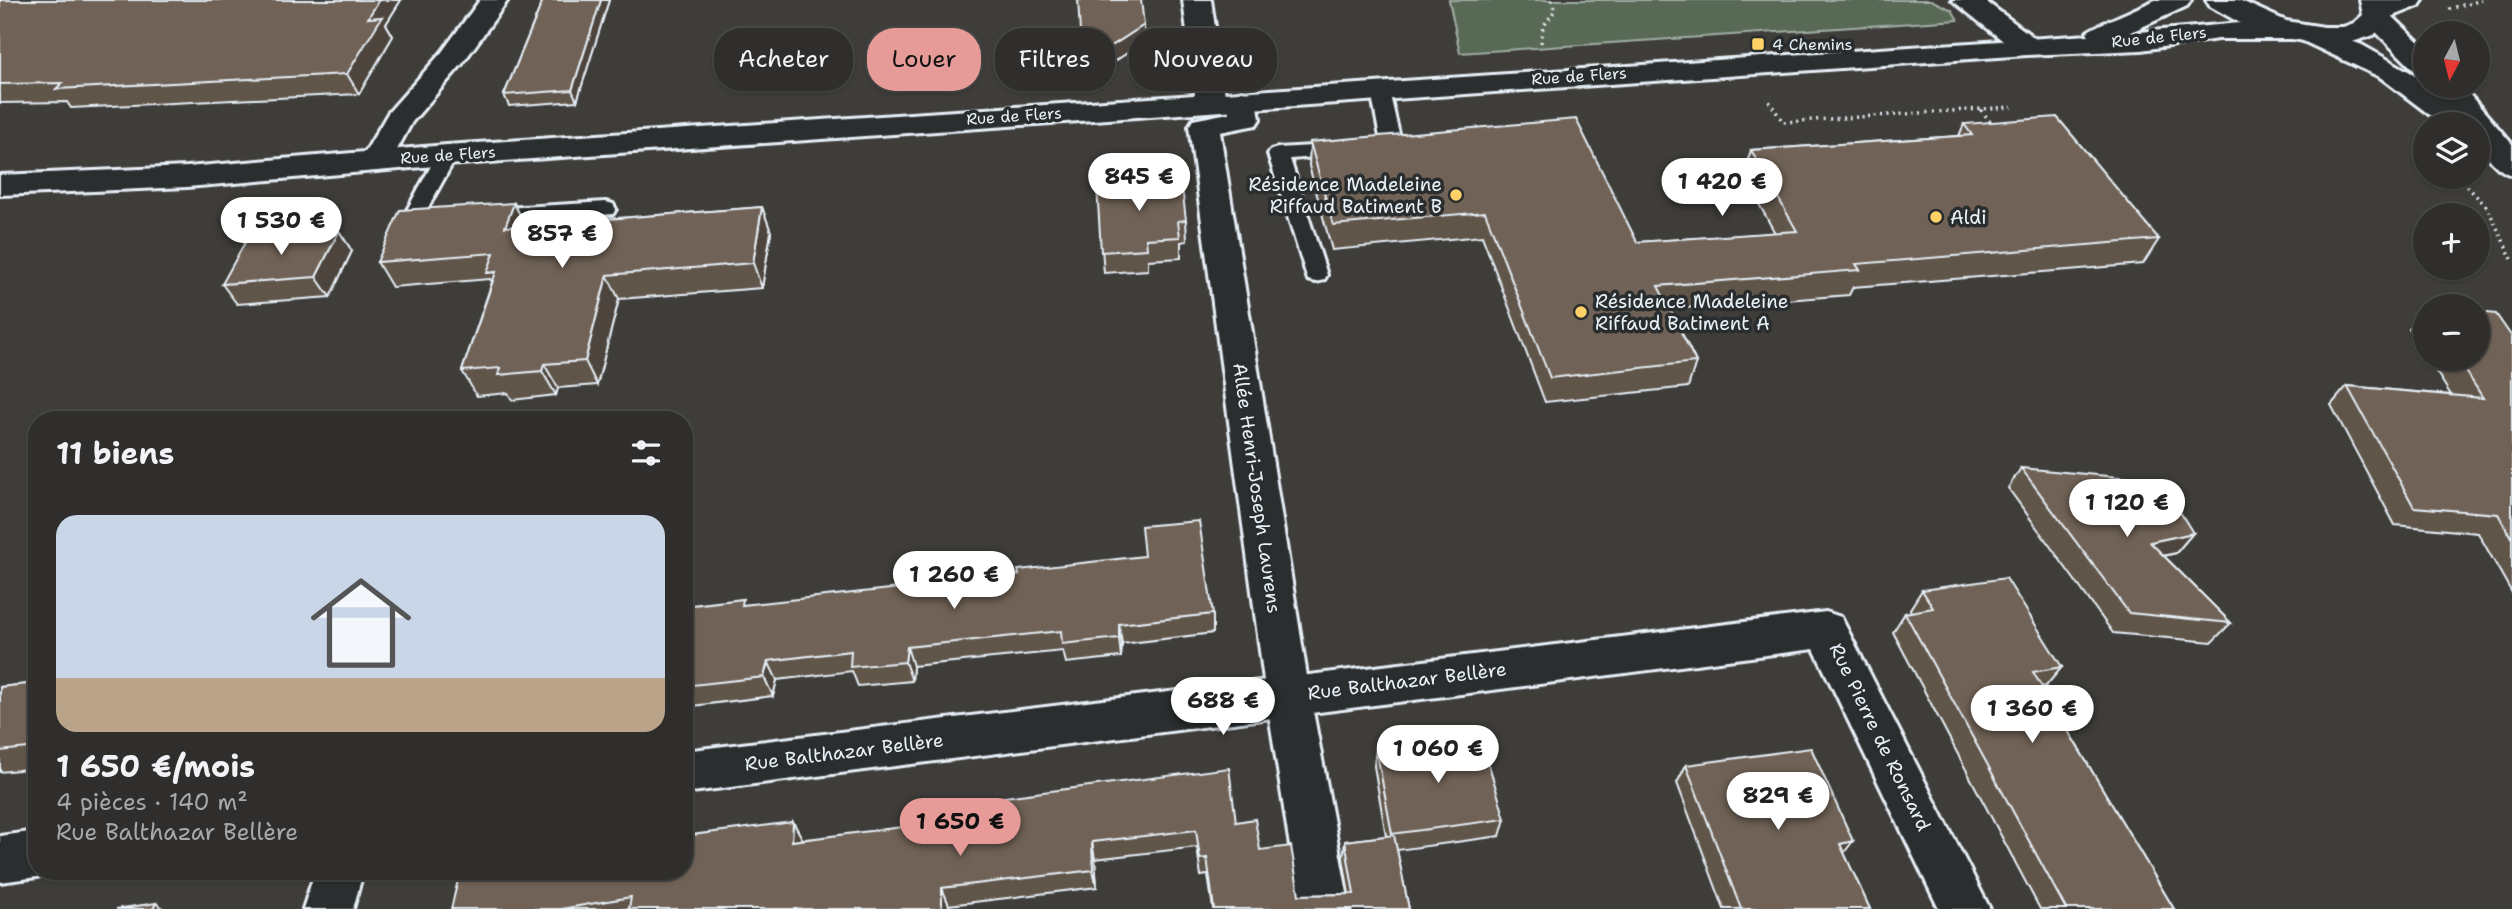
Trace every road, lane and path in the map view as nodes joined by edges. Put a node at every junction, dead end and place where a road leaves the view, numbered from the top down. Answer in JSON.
{"nodes":[{"id":1,"x":494,"y":0,"type":"edge"},
{"id":2,"x":1197,"y":0,"type":"edge"},
{"id":3,"x":1966,"y":0,"type":"edge"},
{"id":4,"x":2177,"y":0,"type":"edge"},
{"id":5,"x":2220,"y":0,"type":"edge"},
{"id":6,"x":2409,"y":0,"type":"edge"},
{"id":7,"x":2482,"y":0,"type":"edge"},
{"id":8,"x":2377,"y":9,"type":"edge"},
{"id":9,"x":2449,"y":9,"type":"dead end"},
{"id":10,"x":2301,"y":33,"type":"junction"},
{"id":11,"x":2027,"y":46,"type":"junction"},
{"id":12,"x":2413,"y":51,"type":"edge"},
{"id":13,"x":1746,"y":65,"type":"junction"},
{"id":14,"x":1380,"y":91,"type":"junction"},
{"id":15,"x":2456,"y":98,"type":"edge"},
{"id":16,"x":1226,"y":101,"type":"junction"},
{"id":17,"x":2012,"y":107,"type":"dead end"},
{"id":18,"x":1981,"y":109,"type":"junction"},
{"id":19,"x":2446,"y":112,"type":"edge"},
{"id":20,"x":1998,"y":131,"type":"edge"},
{"id":21,"x":2490,"y":154,"type":"edge"},
{"id":22,"x":447,"y":155,"type":"junction"},
{"id":23,"x":376,"y":161,"type":"junction"},
{"id":24,"x":2512,"y":165,"type":"edge"},
{"id":25,"x":2512,"y":177,"type":"edge"},
{"id":26,"x":0,"y":185,"type":"edge"},
{"id":27,"x":2470,"y":189,"type":"edge"},
{"id":28,"x":606,"y":209,"type":"dead end"},
{"id":29,"x":2512,"y":259,"type":"edge"},
{"id":30,"x":1316,"y":275,"type":"dead end"},
{"id":31,"x":1755,"y":640,"type":"joint"},
{"id":32,"x":1287,"y":695,"type":"junction"},
{"id":33,"x":693,"y":771,"type":"edge"},
{"id":34,"x":28,"y":855,"type":"edge"},
{"id":35,"x":0,"y":859,"type":"edge"},
{"id":36,"x":337,"y":880,"type":"edge"},
{"id":37,"x":328,"y":909,"type":"edge"},
{"id":38,"x":1325,"y":909,"type":"edge"},
{"id":39,"x":1965,"y":909,"type":"edge"}],
"edges":[{"from":1,"to":23,"type":"street"},
{"from":2,"to":16,"type":"street"},
{"from":3,"to":11,"type":"street"},
{"from":4,"to":11,"type":"street","name":"Rue de Flers"},
{"from":5,"to":10,"type":"street"},
{"from":6,"to":8,"type":"street","name":"Rue de Flers"},
{"from":7,"to":9,"type":"path"},
{"from":8,"to":10,"type":"street","name":"Rue de Flers"},
{"from":8,"to":12,"type":"street"},
{"from":10,"to":11,"type":"street","name":"Rue de Flers"},
{"from":10,"to":19,"type":"street"},
{"from":11,"to":13,"type":"street","name":"Rue de Flers"},
{"from":13,"to":14,"type":"street","name":"Rue de Flers"},
{"from":13,"to":18,"type":"path"},
{"from":14,"to":16,"type":"street","name":"Rue de Flers"},
{"from":14,"to":30,"type":"lane"},
{"from":15,"to":24,"type":"street"},
{"from":16,"to":22,"type":"street","name":"Rue de Flers"},
{"from":16,"to":32,"type":"street","name":"Allée Henri-Joseph Laurens"},
{"from":17,"to":18,"type":"path"},
{"from":18,"to":20,"type":"path"},
{"from":21,"to":25,"type":"street"},
{"from":22,"to":23,"type":"street","name":"Rue de Flers"},
{"from":22,"to":28,"type":"lane"},
{"from":23,"to":26,"type":"street","name":"Rue de Flers"},
{"from":27,"to":29,"type":"path"},
{"from":31,"to":32,"type":"street","name":"Rue Balthazar Bellère"},
{"from":31,"to":39,"type":"street","name":"Rue Pierre de Ronsard"},
{"from":32,"to":33,"type":"street","name":"Rue Balthazar Bellère"},
{"from":32,"to":38,"type":"street","name":"Allée Henri-Joseph Laurens"},
{"from":34,"to":35,"type":"street"},
{"from":36,"to":37,"type":"street"}]}
